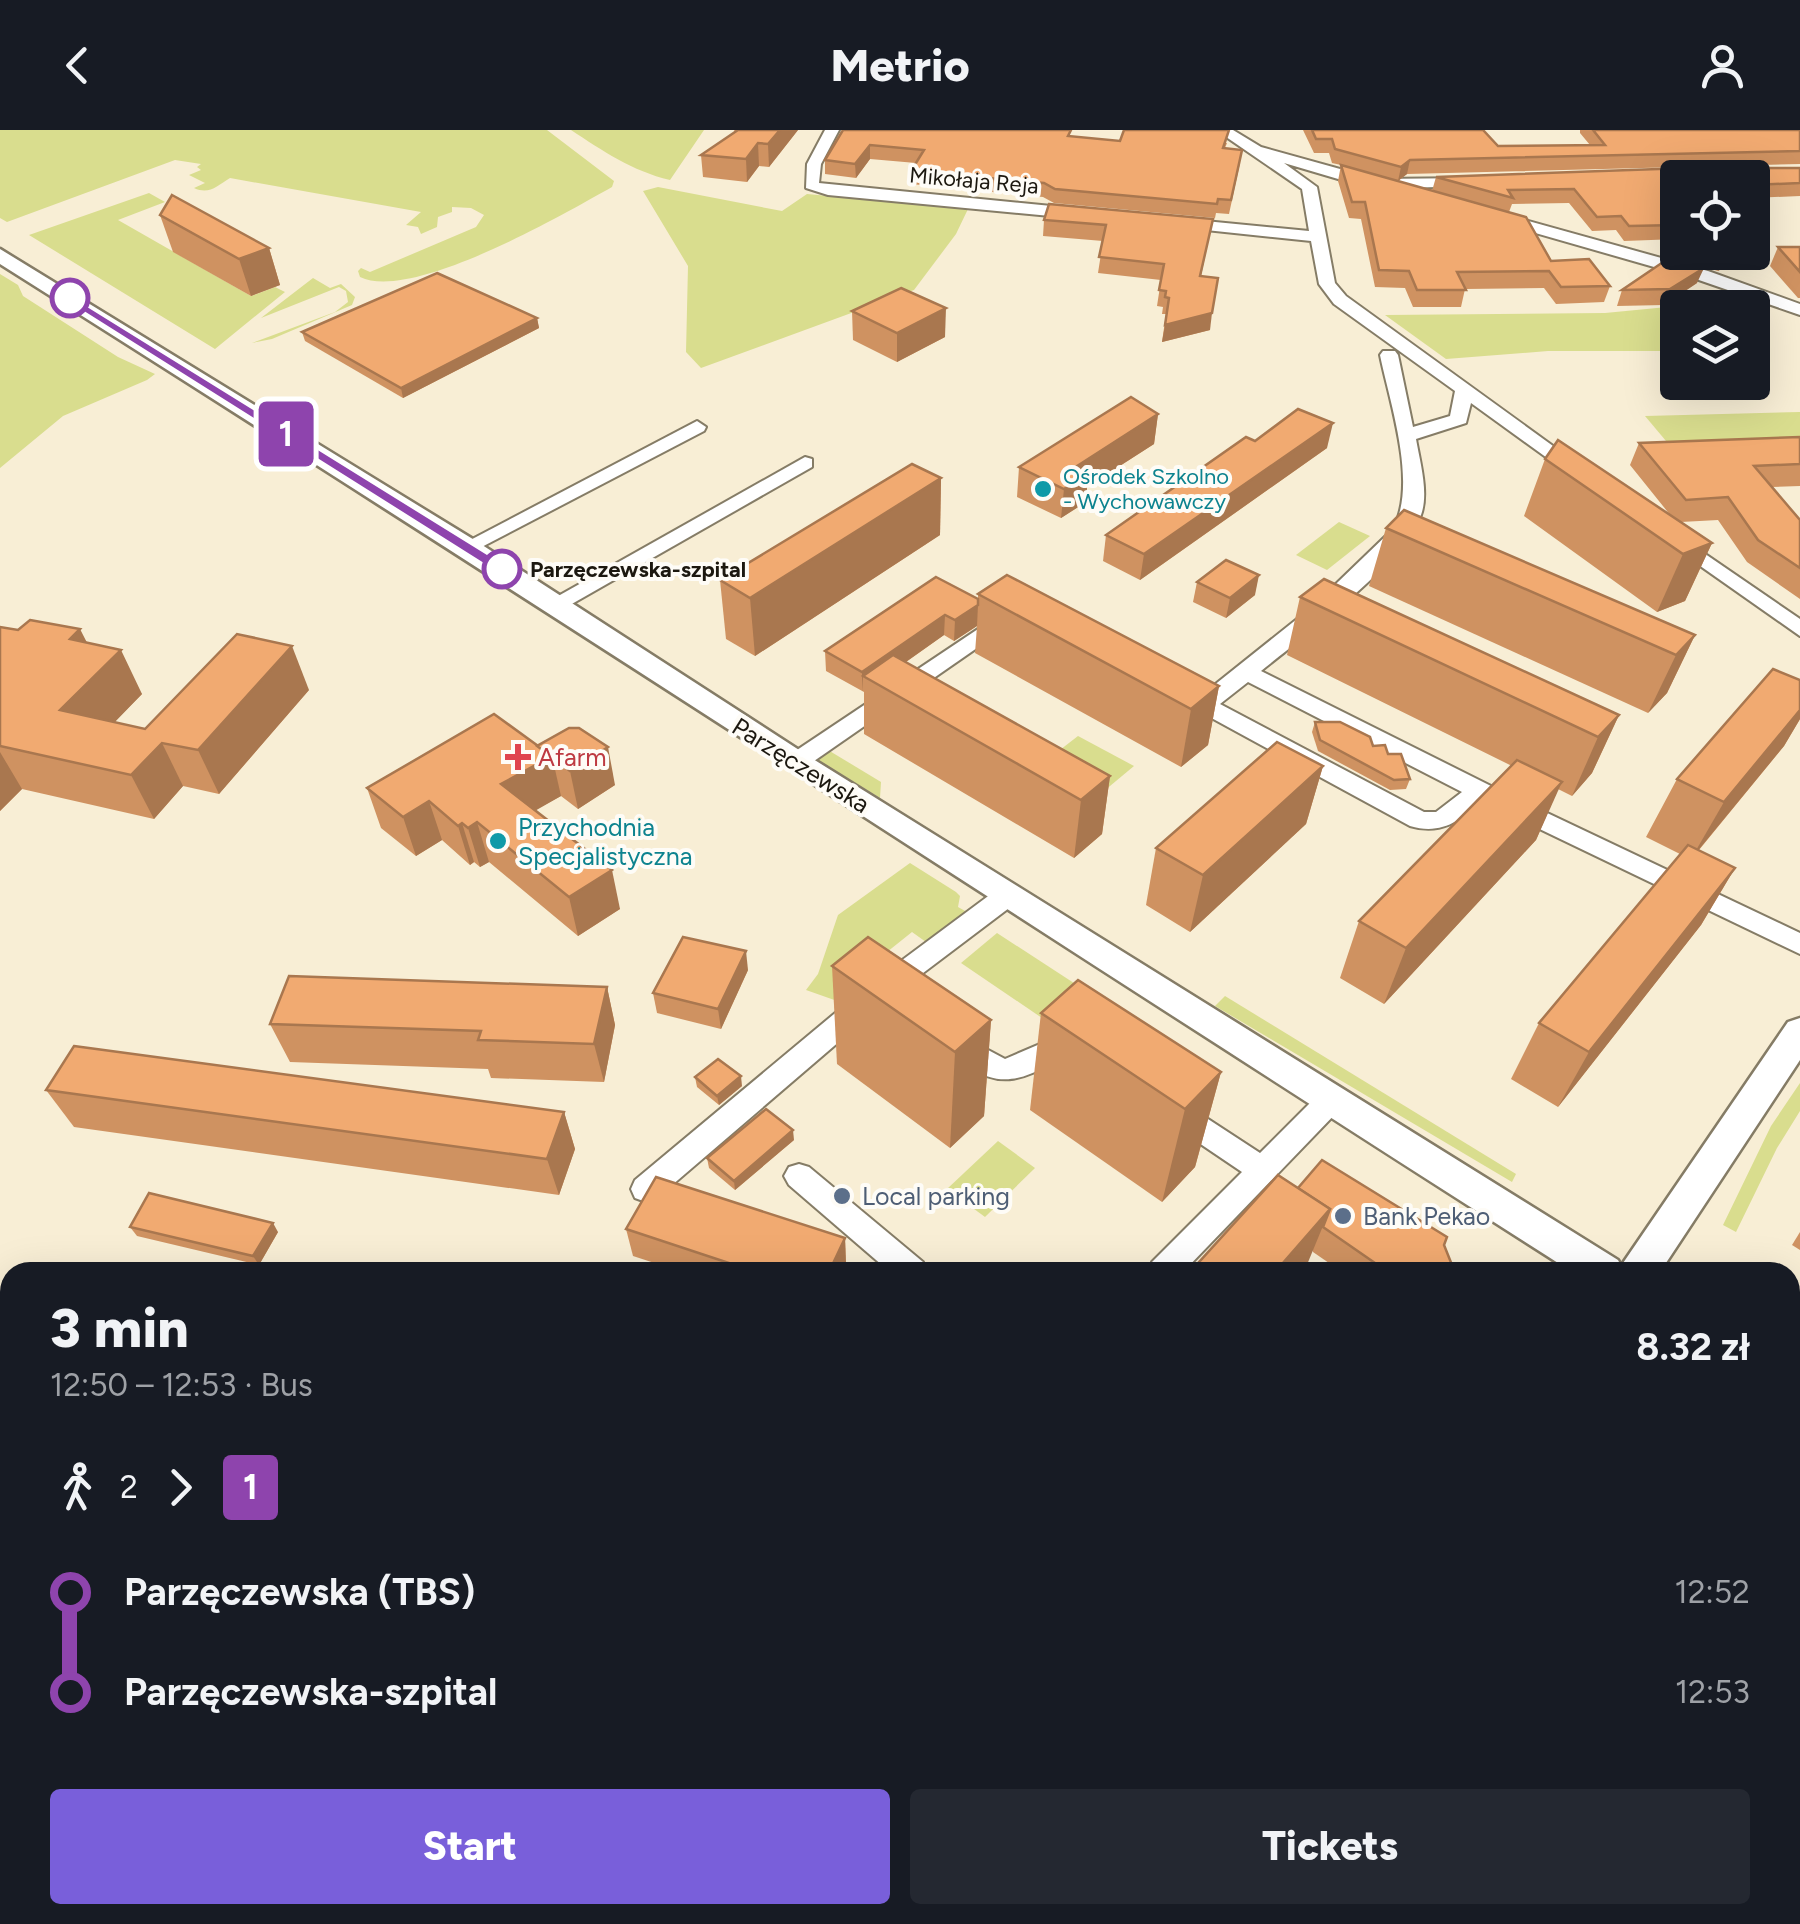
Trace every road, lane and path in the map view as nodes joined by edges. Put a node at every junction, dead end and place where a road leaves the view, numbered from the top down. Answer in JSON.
{"nodes":[{"id":1,"x":832,"y":130,"type":"edge"},
{"id":2,"x":1224,"y":130,"type":"edge"},
{"id":3,"x":1256,"y":150,"type":"junction"},
{"id":4,"x":1478,"y":181,"type":"edge"},
{"id":5,"x":1374,"y":184,"type":"junction"},
{"id":6,"x":1309,"y":188,"type":"junction"},
{"id":7,"x":1434,"y":200,"type":"edge"},
{"id":8,"x":1472,"y":211,"type":"edge"},
{"id":9,"x":1102,"y":216,"type":"edge"},
{"id":10,"x":1156,"y":221,"type":"edge"},
{"id":11,"x":1318,"y":237,"type":"junction"},
{"id":12,"x":0,"y":255,"type":"edge"},
{"id":13,"x":1800,"y":310,"type":"edge"},
{"id":14,"x":1389,"y":355,"type":"dead end"},
{"id":15,"x":1464,"y":389,"type":"junction"},
{"id":16,"x":697,"y":427,"type":"dead end"},
{"id":17,"x":1404,"y":439,"type":"junction"},
{"id":18,"x":805,"y":463,"type":"dead end"},
{"id":19,"x":1596,"y":484,"type":"edge"},
{"id":20,"x":1658,"y":527,"type":"edge"},
{"id":21,"x":467,"y":547,"type":"junction"},
{"id":22,"x":556,"y":604,"type":"junction"},
{"id":23,"x":1034,"y":618,"type":"edge"},
{"id":24,"x":1800,"y":629,"type":"edge"},
{"id":25,"x":1246,"y":672,"type":"junction"},
{"id":26,"x":1155,"y":678,"type":"edge"},
{"id":27,"x":1205,"y":704,"type":"junction"},
{"id":28,"x":796,"y":762,"type":"junction"},
{"id":29,"x":1478,"y":790,"type":"junction"},
{"id":30,"x":1008,"y":895,"type":"junction"},
{"id":31,"x":1800,"y":944,"type":"edge"},
{"id":32,"x":880,"y":991,"type":"junction"},
{"id":33,"x":908,"y":1010,"type":"edge"},
{"id":34,"x":935,"y":1029,"type":"edge"},
{"id":35,"x":1800,"y":1032,"type":"edge"},
{"id":36,"x":1089,"y":1054,"type":"edge"},
{"id":37,"x":1152,"y":1096,"type":"edge"},
{"id":38,"x":1330,"y":1101,"type":"junction"},
{"id":39,"x":1261,"y":1170,"type":"junction"},
{"id":40,"x":798,"y":1176,"type":"dead end"},
{"id":41,"x":646,"y":1189,"type":"edge"},
{"id":42,"x":900,"y":1262,"type":"edge"},
{"id":43,"x":1174,"y":1262,"type":"edge"},
{"id":44,"x":1588,"y":1262,"type":"edge"},
{"id":45,"x":1645,"y":1262,"type":"edge"}],
"edges":[{"from":1,"to":9,"type":"street","name":"Mikołaja Reja"},
{"from":2,"to":3,"type":"street"},
{"from":3,"to":5,"type":"street"},
{"from":3,"to":6,"type":"street"},
{"from":4,"to":5,"type":"street"},
{"from":5,"to":6,"type":"street"},
{"from":5,"to":7,"type":"street"},
{"from":6,"to":11,"type":"street"},
{"from":8,"to":13,"type":"street"},
{"from":10,"to":11,"type":"street"},
{"from":11,"to":15,"type":"street"},
{"from":12,"to":21,"type":"street","name":"Parzęczewska"},
{"from":14,"to":17,"type":"street"},
{"from":15,"to":17,"type":"street"},
{"from":15,"to":19,"type":"street"},
{"from":16,"to":21,"type":"street"},
{"from":17,"to":25,"type":"street"},
{"from":18,"to":22,"type":"street"},
{"from":20,"to":24,"type":"street"},
{"from":21,"to":22,"type":"street","name":"Parzęczewska"},
{"from":22,"to":28,"type":"street","name":"Parzęczewska"},
{"from":23,"to":28,"type":"street"},
{"from":25,"to":27,"type":"street"},
{"from":25,"to":29,"type":"street"},
{"from":26,"to":27,"type":"street"},
{"from":27,"to":29,"type":"street"},
{"from":28,"to":30,"type":"street","name":"Parzęczewska"},
{"from":29,"to":31,"type":"street"},
{"from":30,"to":32,"type":"street"},
{"from":30,"to":38,"type":"street","name":"Parzęczewska"},
{"from":32,"to":33,"type":"street"},
{"from":32,"to":41,"type":"street"},
{"from":34,"to":36,"type":"street"},
{"from":35,"to":45,"type":"street"},
{"from":37,"to":39,"type":"street"},
{"from":38,"to":39,"type":"street"},
{"from":38,"to":44,"type":"street","name":"Parzęczewska"},
{"from":39,"to":43,"type":"street"},
{"from":40,"to":42,"type":"street"}]}
